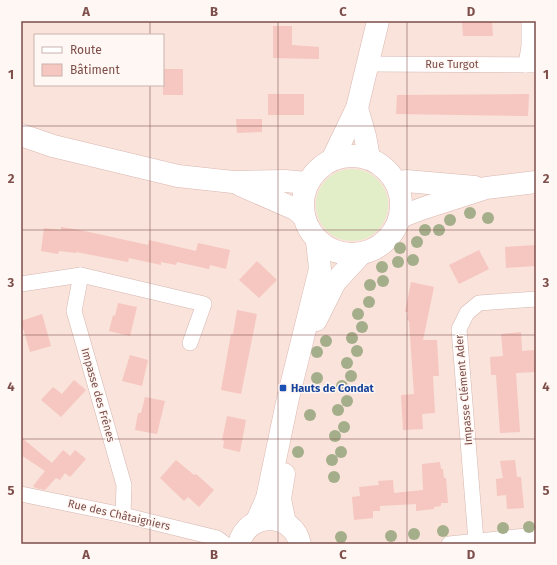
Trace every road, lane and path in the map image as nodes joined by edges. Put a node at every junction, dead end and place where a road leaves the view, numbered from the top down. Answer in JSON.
{"nodes":[{"id":1,"x":378,"y":21,"type":"edge"},
{"id":2,"x":529,"y":21,"type":"edge"},
{"id":3,"x":367,"y":64,"type":"junction"},
{"id":4,"x":531,"y":65,"type":"edge"},
{"id":5,"x":357,"y":108,"type":"junction"},
{"id":6,"x":21,"y":135,"type":"edge"},
{"id":7,"x":369,"y":158,"type":"junction"},
{"id":8,"x":332,"y":160,"type":"junction"},
{"id":9,"x":233,"y":182,"type":"junction"},
{"id":10,"x":536,"y":182,"type":"edge"},
{"id":11,"x":396,"y":183,"type":"junction"},
{"id":12,"x":307,"y":184,"type":"junction"},
{"id":13,"x":486,"y":188,"type":"junction"},
{"id":14,"x":304,"y":216,"type":"junction"},
{"id":15,"x":400,"y":217,"type":"junction"},
{"id":16,"x":317,"y":240,"type":"junction"},
{"id":17,"x":361,"y":254,"type":"junction"},
{"id":18,"x":81,"y":275,"type":"junction"},
{"id":19,"x":21,"y":284,"type":"edge"},
{"id":20,"x":536,"y":299,"type":"edge"},
{"id":21,"x":190,"y":344,"type":"dead end"},
{"id":22,"x":21,"y":494,"type":"edge"},
{"id":23,"x":123,"y":515,"type":"junction"},
{"id":24,"x":285,"y":522,"type":"junction"},
{"id":25,"x":247,"y":532,"type":"edge"},
{"id":26,"x":526,"y":538,"type":"edge"},
{"id":27,"x":221,"y":541,"type":"edge"},
{"id":28,"x":476,"y":541,"type":"junction"},
{"id":29,"x":302,"y":542,"type":"edge"},
{"id":30,"x":449,"y":544,"type":"edge"}],
"edges":[{"from":1,"to":3,"type":"main road"},
{"from":2,"to":4,"type":"street"},
{"from":3,"to":4,"type":"street","name":"Rue Turgot"},
{"from":3,"to":5,"type":"main road"},
{"from":5,"to":7,"type":"main road"},
{"from":5,"to":8,"type":"main road"},
{"from":6,"to":9,"type":"main road"},
{"from":7,"to":8,"type":"main road"},
{"from":7,"to":11,"type":"main road"},
{"from":8,"to":12,"type":"main road"},
{"from":9,"to":12,"type":"main road"},
{"from":9,"to":14,"type":"main road"},
{"from":10,"to":13,"type":"main road"},
{"from":11,"to":13,"type":"main road"},
{"from":11,"to":15,"type":"main road"},
{"from":12,"to":14,"type":"main road"},
{"from":13,"to":15,"type":"main road"},
{"from":14,"to":16,"type":"main road"},
{"from":15,"to":17,"type":"main road"},
{"from":16,"to":17,"type":"main road"},
{"from":16,"to":25,"type":"main road"},
{"from":17,"to":24,"type":"main road"},
{"from":18,"to":19,"type":"street"},
{"from":18,"to":21,"type":"street"},
{"from":18,"to":23,"type":"street","name":"Impasse des Frênes"},
{"from":20,"to":28,"type":"street","name":"Impasse Clément Ader"},
{"from":22,"to":23,"type":"street","name":"Rue des Châtaigniers"},
{"from":23,"to":27,"type":"street","name":"Rue des Châtaigniers"},
{"from":24,"to":25,"type":"main road"},
{"from":24,"to":29,"type":"main road"},
{"from":25,"to":27,"type":"street","name":"Rue des Châtaigniers"},
{"from":26,"to":28,"type":"street"},
{"from":28,"to":30,"type":"street"}]}
